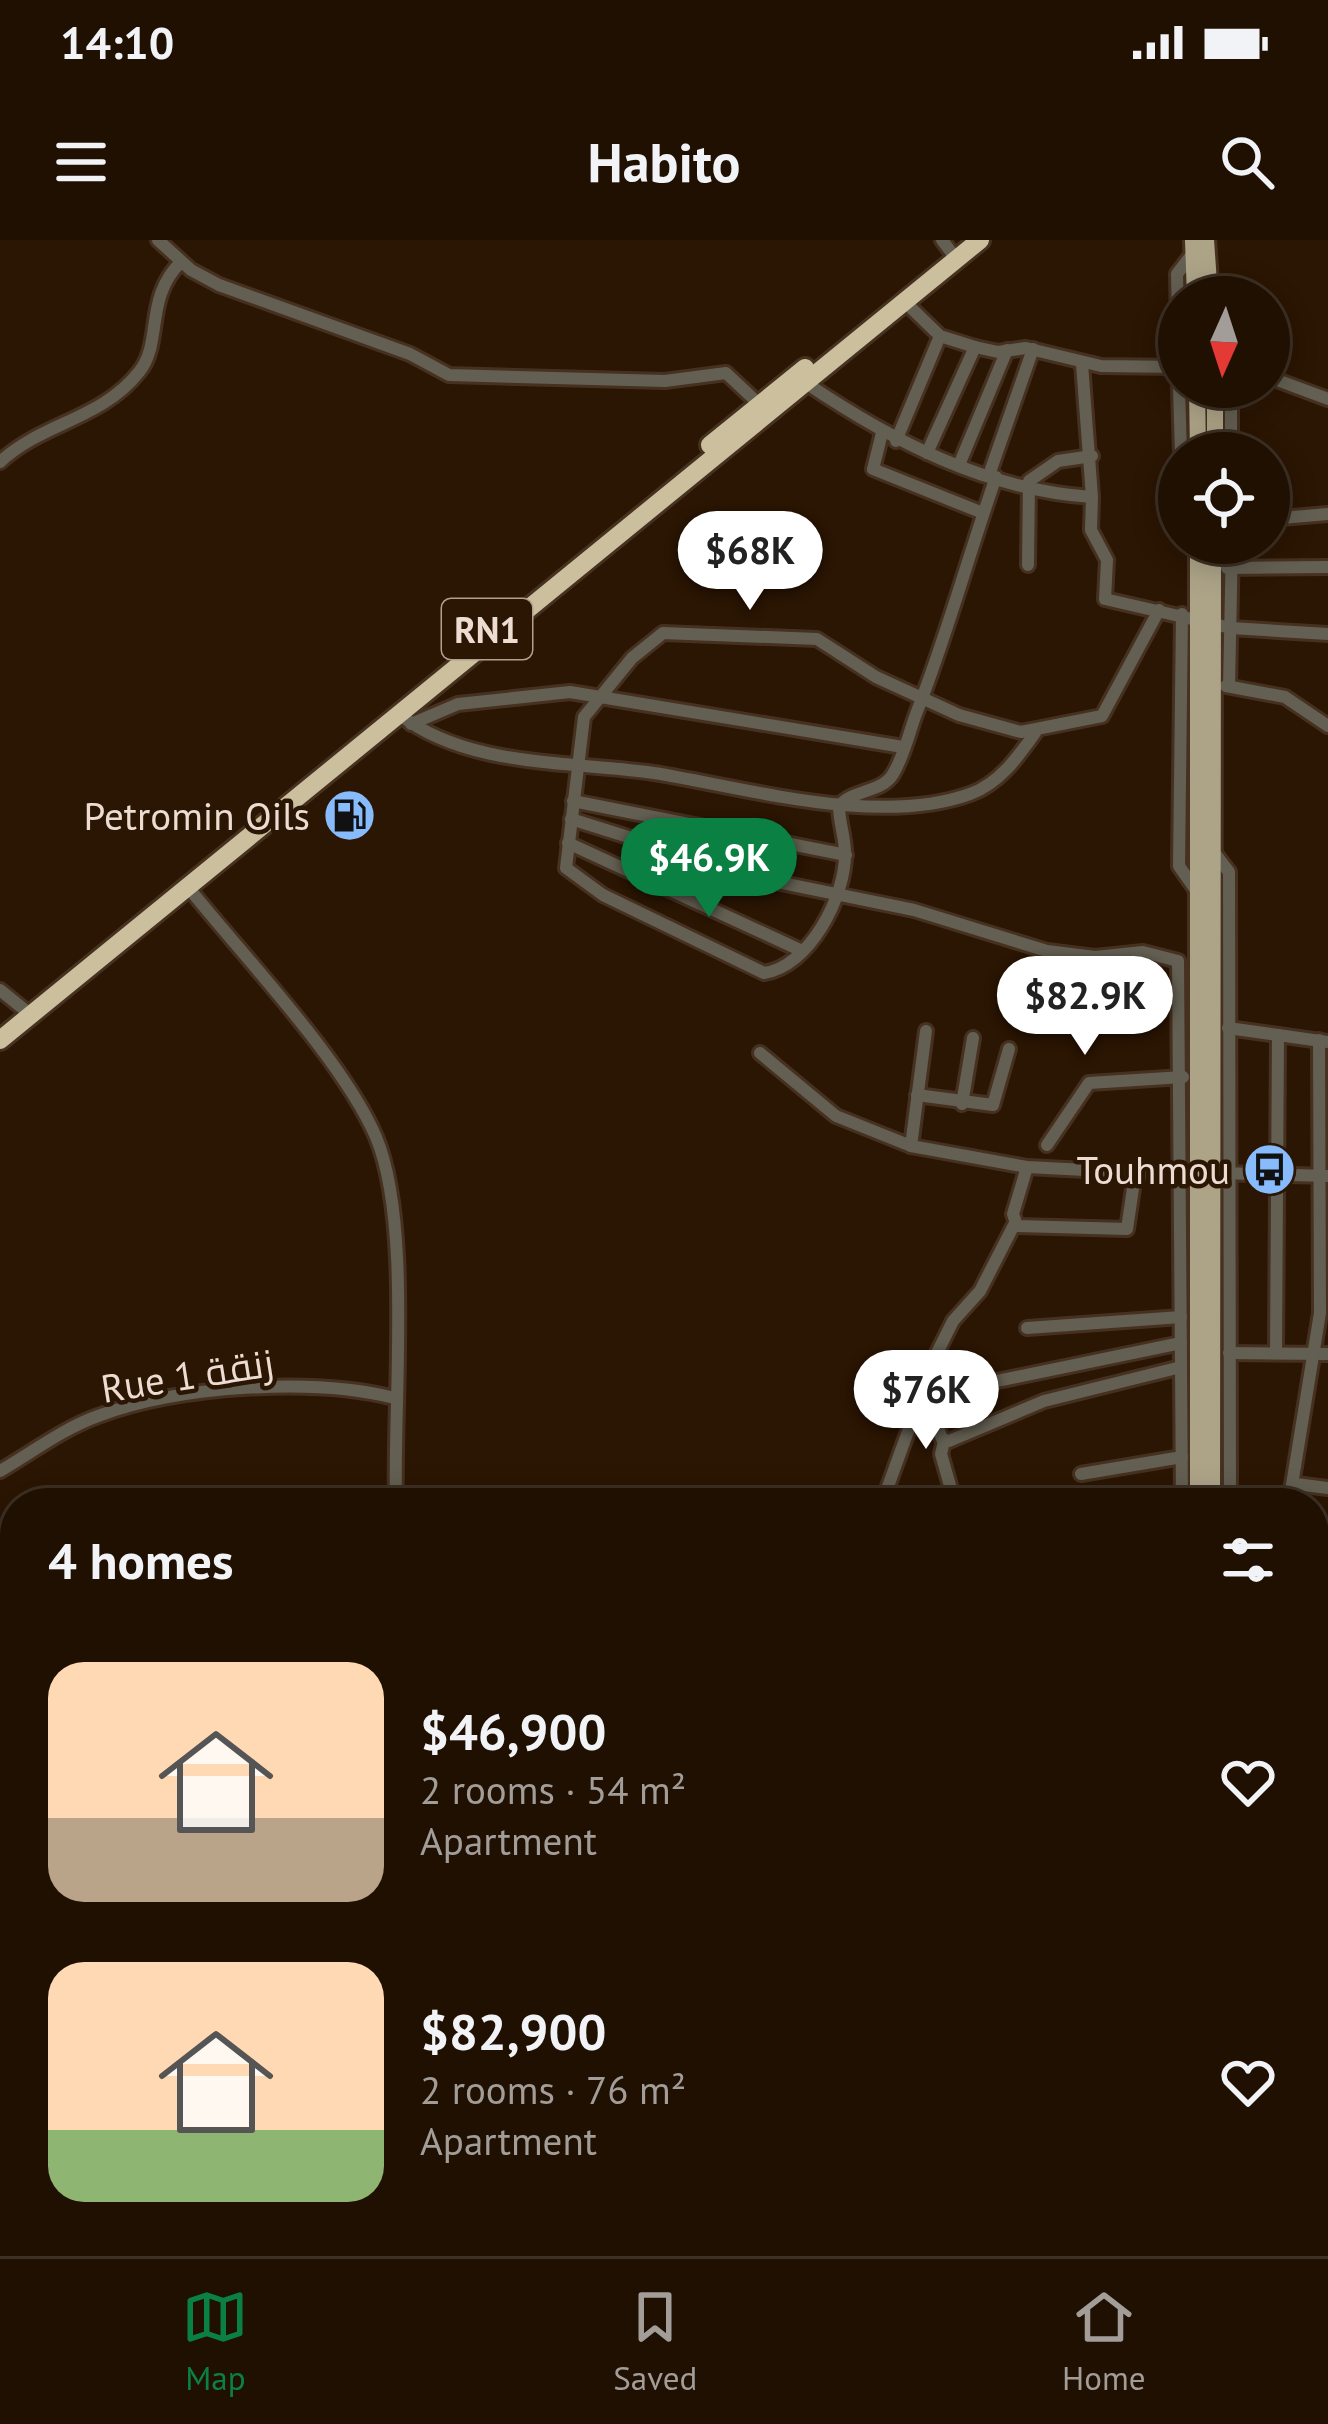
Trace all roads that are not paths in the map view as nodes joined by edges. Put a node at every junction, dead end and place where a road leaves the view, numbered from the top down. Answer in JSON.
{"nodes":[{"id":1,"x":158,"y":240,"type":"edge"},
{"id":2,"x":980,"y":240,"type":"edge"},
{"id":3,"x":953,"y":244,"type":"edge"},
{"id":4,"x":1197,"y":244,"type":"edge"},
{"id":5,"x":182,"y":262,"type":"junction"},
{"id":6,"x":1178,"y":276,"type":"edge"},
{"id":7,"x":1196,"y":276,"type":"edge"},
{"id":8,"x":1205,"y":276,"type":"edge"},
{"id":9,"x":904,"y":302,"type":"junction"},
{"id":10,"x":940,"y":336,"type":"junction"},
{"id":11,"x":975,"y":347,"type":"junction"},
{"id":12,"x":1007,"y":350,"type":"junction"},
{"id":13,"x":1034,"y":350,"type":"junction"},
{"id":14,"x":1082,"y":364,"type":"junction"},
{"id":15,"x":1158,"y":364,"type":"edge"},
{"id":16,"x":806,"y":383,"type":"junction"},
{"id":17,"x":1290,"y":385,"type":"edge"},
{"id":18,"x":1328,"y":399,"type":"edge"},
{"id":19,"x":760,"y":404,"type":"junction"},
{"id":20,"x":882,"y":434,"type":"junction"},
{"id":21,"x":896,"y":441,"type":"junction"},
{"id":22,"x":927,"y":453,"type":"junction"},
{"id":23,"x":1092,"y":456,"type":"junction"},
{"id":24,"x":0,"y":462,"type":"edge"},
{"id":25,"x":959,"y":465,"type":"junction"},
{"id":26,"x":993,"y":476,"type":"junction"},
{"id":27,"x":1026,"y":487,"type":"junction"},
{"id":28,"x":1092,"y":497,"type":"junction"},
{"id":29,"x":983,"y":513,"type":"junction"},
{"id":30,"x":1328,"y":514,"type":"edge"},
{"id":31,"x":1290,"y":517,"type":"edge"},
{"id":32,"x":1198,"y":564,"type":"edge"},
{"id":33,"x":1221,"y":564,"type":"edge"},
{"id":34,"x":1224,"y":564,"type":"edge"},
{"id":35,"x":1028,"y":565,"type":"dead end"},
{"id":36,"x":1328,"y":567,"type":"edge"},
{"id":37,"x":1222,"y":568,"type":"junction"},
{"id":38,"x":1159,"y":610,"type":"junction"},
{"id":39,"x":1198,"y":618,"type":"junction"},
{"id":40,"x":1231,"y":628,"type":"junction"},
{"id":41,"x":1328,"y":634,"type":"edge"},
{"id":42,"x":1221,"y":686,"type":"junction"},
{"id":43,"x":598,"y":694,"type":"junction"},
{"id":44,"x":922,"y":698,"type":"junction"},
{"id":45,"x":405,"y":719,"type":"junction"},
{"id":46,"x":1328,"y":727,"type":"edge"},
{"id":47,"x":1035,"y":733,"type":"junction"},
{"id":48,"x":903,"y":747,"type":"junction"},
{"id":49,"x":578,"y":764,"type":"junction"},
{"id":50,"x":573,"y":801,"type":"junction"},
{"id":51,"x":842,"y":802,"type":"junction"},
{"id":52,"x":571,"y":819,"type":"junction"},
{"id":53,"x":568,"y":843,"type":"junction"},
{"id":54,"x":1213,"y":851,"type":"junction"},
{"id":55,"x":845,"y":855,"type":"junction"},
{"id":56,"x":188,"y":887,"type":"junction"},
{"id":57,"x":838,"y":896,"type":"junction"},
{"id":58,"x":800,"y":950,"type":"junction"},
{"id":59,"x":0,"y":990,"type":"edge"},
{"id":60,"x":27,"y":1010,"type":"junction"},
{"id":61,"x":0,"y":1024,"type":"edge"},
{"id":62,"x":1228,"y":1028,"type":"junction"},
{"id":63,"x":926,"y":1031,"type":"dead end"},
{"id":64,"x":1278,"y":1035,"type":"junction"},
{"id":65,"x":974,"y":1039,"type":"dead end"},
{"id":66,"x":0,"y":1040,"type":"edge"},
{"id":67,"x":1323,"y":1041,"type":"edge"},
{"id":68,"x":1009,"y":1049,"type":"dead end"},
{"id":69,"x":760,"y":1053,"type":"dead end"},
{"id":70,"x":1188,"y":1077,"type":"junction"},
{"id":71,"x":917,"y":1095,"type":"junction"},
{"id":72,"x":962,"y":1104,"type":"junction"},
{"id":73,"x":1047,"y":1145,"type":"dead end"},
{"id":74,"x":911,"y":1146,"type":"junction"},
{"id":75,"x":1027,"y":1168,"type":"junction"},
{"id":76,"x":1205,"y":1173,"type":"junction"},
{"id":77,"x":1281,"y":1174,"type":"junction"},
{"id":78,"x":1135,"y":1175,"type":"junction"},
{"id":79,"x":1323,"y":1176,"type":"edge"},
{"id":80,"x":1014,"y":1225,"type":"junction"},
{"id":81,"x":1324,"y":1241,"type":"edge"},
{"id":82,"x":1324,"y":1277,"type":"edge"},
{"id":83,"x":1324,"y":1313,"type":"edge"},
{"id":84,"x":1181,"y":1317,"type":"junction"},
{"id":85,"x":1027,"y":1328,"type":"dead end"},
{"id":86,"x":1181,"y":1343,"type":"junction"},
{"id":87,"x":1229,"y":1353,"type":"junction"},
{"id":88,"x":1276,"y":1353,"type":"junction"},
{"id":89,"x":1322,"y":1355,"type":"edge"},
{"id":90,"x":1181,"y":1367,"type":"junction"},
{"id":91,"x":395,"y":1398,"type":"junction"},
{"id":92,"x":932,"y":1411,"type":"junction"},
{"id":93,"x":910,"y":1424,"type":"junction"},
{"id":94,"x":944,"y":1441,"type":"junction"},
{"id":95,"x":1182,"y":1457,"type":"junction"},
{"id":96,"x":0,"y":1472,"type":"edge"},
{"id":97,"x":1081,"y":1474,"type":"dead end"},
{"id":98,"x":1296,"y":1484,"type":"junction"},
{"id":99,"x":396,"y":1488,"type":"edge"},
{"id":100,"x":887,"y":1488,"type":"edge"},
{"id":101,"x":951,"y":1488,"type":"edge"},
{"id":102,"x":1182,"y":1488,"type":"edge"},
{"id":103,"x":1198,"y":1488,"type":"edge"},
{"id":104,"x":1212,"y":1488,"type":"edge"},
{"id":105,"x":1230,"y":1488,"type":"edge"},
{"id":106,"x":1295,"y":1488,"type":"edge"},
{"id":107,"x":1328,"y":1488,"type":"edge"}],
"edges":[{"from":1,"to":5,"type":"street"},
{"from":2,"to":9,"type":"highway","number":"RN1"},
{"from":3,"to":19,"type":"highway","number":"RN1"},
{"from":4,"to":6,"type":"street"},
{"from":4,"to":7,"type":"main road"},
{"from":4,"to":8,"type":"main road"},
{"from":5,"to":19,"type":"street"},
{"from":5,"to":24,"type":"street"},
{"from":9,"to":10,"type":"street"},
{"from":9,"to":16,"type":"highway","number":"RN1"},
{"from":10,"to":11,"type":"street"},
{"from":10,"to":21,"type":"street"},
{"from":11,"to":12,"type":"street"},
{"from":11,"to":22,"type":"street"},
{"from":12,"to":13,"type":"street"},
{"from":12,"to":25,"type":"street"},
{"from":13,"to":14,"type":"street"},
{"from":13,"to":26,"type":"street"},
{"from":14,"to":15,"type":"street"},
{"from":14,"to":23,"type":"street"},
{"from":16,"to":20,"type":"street"},
{"from":16,"to":45,"type":"highway","number":"RN1"},
{"from":17,"to":18,"type":"street"},
{"from":19,"to":60,"type":"highway","number":"RN1"},
{"from":20,"to":21,"type":"street"},
{"from":20,"to":29,"type":"street"},
{"from":21,"to":22,"type":"street"},
{"from":22,"to":25,"type":"street"},
{"from":23,"to":27,"type":"street"},
{"from":23,"to":28,"type":"street"},
{"from":25,"to":26,"type":"street"},
{"from":26,"to":27,"type":"street"},
{"from":26,"to":29,"type":"street"},
{"from":27,"to":28,"type":"street"},
{"from":27,"to":35,"type":"street"},
{"from":28,"to":38,"type":"street"},
{"from":29,"to":44,"type":"street"},
{"from":30,"to":31,"type":"street"},
{"from":32,"to":39,"type":"main road"},
{"from":33,"to":37,"type":"main road"},
{"from":34,"to":37,"type":"street"},
{"from":36,"to":37,"type":"street"},
{"from":37,"to":39,"type":"main road"},
{"from":37,"to":40,"type":"street"},
{"from":38,"to":39,"type":"street"},
{"from":38,"to":47,"type":"street"},
{"from":39,"to":40,"type":"street"},
{"from":39,"to":42,"type":"main road"},
{"from":39,"to":70,"type":"main road"},
{"from":40,"to":41,"type":"street"},
{"from":40,"to":42,"type":"street"},
{"from":42,"to":46,"type":"street"},
{"from":42,"to":54,"type":"main road"},
{"from":43,"to":44,"type":"street"},
{"from":43,"to":45,"type":"street"},
{"from":43,"to":48,"type":"street"},
{"from":43,"to":49,"type":"street"},
{"from":44,"to":47,"type":"street"},
{"from":44,"to":48,"type":"street"},
{"from":45,"to":49,"type":"street"},
{"from":45,"to":56,"type":"highway","number":"RN1"},
{"from":47,"to":51,"type":"street"},
{"from":48,"to":51,"type":"street"},
{"from":49,"to":50,"type":"street"},
{"from":49,"to":51,"type":"street"},
{"from":50,"to":52,"type":"street"},
{"from":50,"to":55,"type":"street"},
{"from":51,"to":55,"type":"street"},
{"from":52,"to":53,"type":"street"},
{"from":52,"to":57,"type":"street"},
{"from":53,"to":58,"type":"street"},
{"from":53,"to":58,"type":"street"},
{"from":54,"to":62,"type":"street"},
{"from":54,"to":76,"type":"main road"},
{"from":55,"to":57,"type":"street"},
{"from":56,"to":60,"type":"highway","number":"RN1"},
{"from":56,"to":91,"type":"street"},
{"from":57,"to":58,"type":"street"},
{"from":57,"to":70,"type":"street"},
{"from":59,"to":60,"type":"street"},
{"from":60,"to":61,"type":"highway","number":"RN1"},
{"from":60,"to":66,"type":"highway","number":"RN1"},
{"from":62,"to":64,"type":"street"},
{"from":62,"to":76,"type":"street"},
{"from":63,"to":71,"type":"street"},
{"from":64,"to":67,"type":"street"},
{"from":64,"to":77,"type":"street"},
{"from":65,"to":72,"type":"street"},
{"from":67,"to":79,"type":"street"},
{"from":68,"to":72,"type":"street"},
{"from":69,"to":74,"type":"street"},
{"from":70,"to":73,"type":"street"},
{"from":70,"to":76,"type":"main road"},
{"from":71,"to":72,"type":"street"},
{"from":71,"to":74,"type":"street"},
{"from":74,"to":75,"type":"street"},
{"from":75,"to":78,"type":"street"},
{"from":75,"to":80,"type":"street"},
{"from":76,"to":77,"type":"street"},
{"from":76,"to":78,"type":"street"},
{"from":76,"to":84,"type":"street"},
{"from":76,"to":87,"type":"street"},
{"from":76,"to":103,"type":"main road"},
{"from":76,"to":104,"type":"main road"},
{"from":77,"to":79,"type":"street"},
{"from":77,"to":88,"type":"street"},
{"from":78,"to":80,"type":"street"},
{"from":79,"to":81,"type":"street"},
{"from":80,"to":93,"type":"street"},
{"from":81,"to":82,"type":"street"},
{"from":82,"to":83,"type":"street"},
{"from":83,"to":89,"type":"street"},
{"from":84,"to":85,"type":"street"},
{"from":84,"to":86,"type":"street"},
{"from":86,"to":90,"type":"street"},
{"from":86,"to":92,"type":"street"},
{"from":87,"to":88,"type":"street"},
{"from":87,"to":105,"type":"street"},
{"from":88,"to":89,"type":"street"},
{"from":89,"to":98,"type":"street"},
{"from":90,"to":94,"type":"street"},
{"from":90,"to":95,"type":"street"},
{"from":91,"to":96,"type":"street","name":"Rue 1 زنقة"},
{"from":91,"to":99,"type":"street"},
{"from":92,"to":93,"type":"street"},
{"from":92,"to":94,"type":"street"},
{"from":93,"to":100,"type":"street"},
{"from":94,"to":101,"type":"street"},
{"from":95,"to":97,"type":"street"},
{"from":95,"to":102,"type":"street"},
{"from":98,"to":106,"type":"street"},
{"from":98,"to":107,"type":"street"}]}
